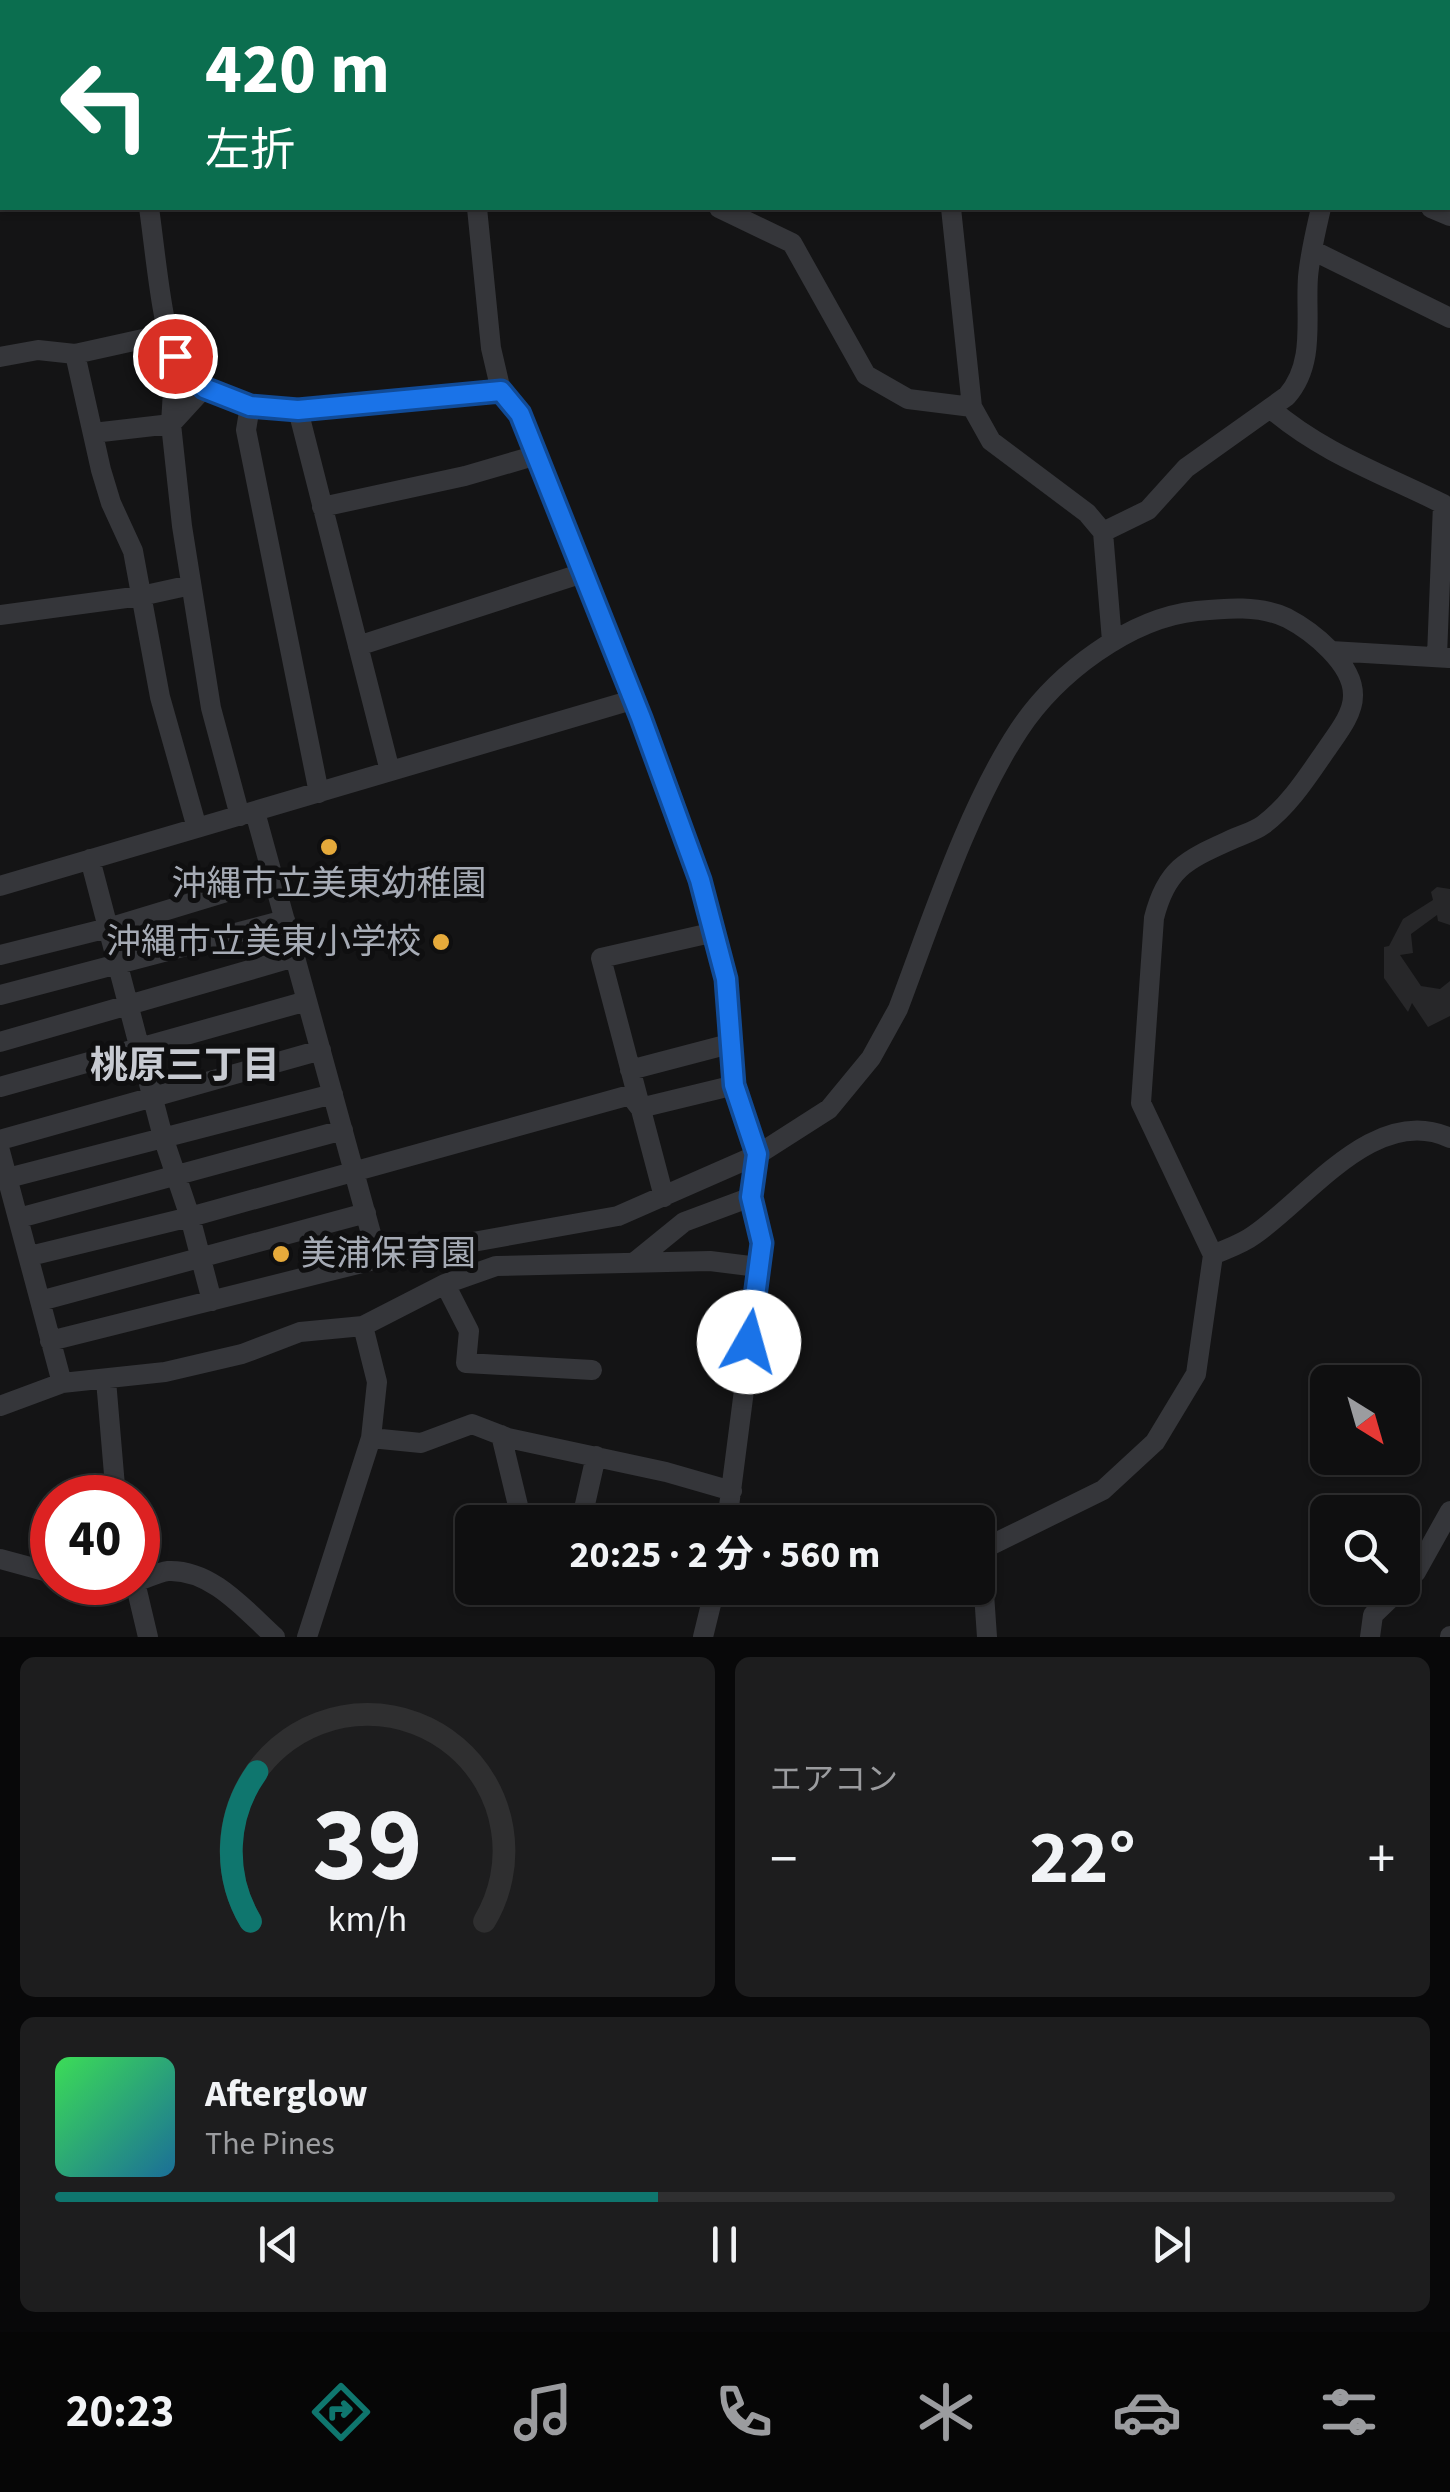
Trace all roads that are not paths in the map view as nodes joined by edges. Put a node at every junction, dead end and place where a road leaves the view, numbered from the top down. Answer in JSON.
{"nodes":[{"id":1,"x":149,"y":210,"type":"edge"},
{"id":2,"x":477,"y":210,"type":"edge"},
{"id":3,"x":724,"y":210,"type":"edge"},
{"id":4,"x":951,"y":210,"type":"edge"},
{"id":5,"x":1320,"y":210,"type":"edge"},
{"id":6,"x":1312,"y":250,"type":"junction"},
{"id":7,"x":1450,"y":318,"type":"edge"},
{"id":8,"x":170,"y":334,"type":"junction"},
{"id":9,"x":76,"y":354,"type":"junction"},
{"id":10,"x":175,"y":356,"type":"junction"},
{"id":11,"x":0,"y":358,"type":"edge"},
{"id":12,"x":204,"y":388,"type":"junction"},
{"id":13,"x":501,"y":391,"type":"junction"},
{"id":14,"x":250,"y":406,"type":"junction"},
{"id":15,"x":972,"y":407,"type":"junction"},
{"id":16,"x":1270,"y":408,"type":"junction"},
{"id":17,"x":298,"y":410,"type":"junction"},
{"id":18,"x":171,"y":424,"type":"junction"},
{"id":19,"x":93,"y":433,"type":"junction"},
{"id":20,"x":538,"y":455,"type":"junction"},
{"id":21,"x":1446,"y":505,"type":"edge"},
{"id":22,"x":322,"y":507,"type":"junction"},
{"id":23,"x":1102,"y":532,"type":"junction"},
{"id":24,"x":582,"y":573,"type":"junction"},
{"id":25,"x":191,"y":585,"type":"junction"},
{"id":26,"x":141,"y":596,"type":"junction"},
{"id":27,"x":0,"y":615,"type":"edge"},
{"id":28,"x":1112,"y":641,"type":"junction"},
{"id":29,"x":358,"y":646,"type":"junction"},
{"id":30,"x":1331,"y":651,"type":"junction"},
{"id":31,"x":1444,"y":657,"type":"edge"},
{"id":32,"x":632,"y":700,"type":"junction"},
{"id":33,"x":390,"y":771,"type":"junction"},
{"id":34,"x":319,"y":792,"type":"junction"},
{"id":35,"x":248,"y":814,"type":"junction"},
{"id":36,"x":197,"y":828,"type":"junction"},
{"id":37,"x":90,"y":858,"type":"junction"},
{"id":38,"x":273,"y":878,"type":"junction"},
{"id":39,"x":0,"y":886,"type":"edge"},
{"id":40,"x":285,"y":920,"type":"junction"},
{"id":41,"x":108,"y":928,"type":"junction"},
{"id":42,"x":715,"y":932,"type":"junction"},
{"id":43,"x":0,"y":956,"type":"edge"},
{"id":44,"x":295,"y":957,"type":"junction"},
{"id":45,"x":118,"y":966,"type":"junction"},
{"id":46,"x":0,"y":995,"type":"edge"},
{"id":47,"x":307,"y":1001,"type":"junction"},
{"id":48,"x":130,"y":1007,"type":"junction"},
{"id":49,"x":0,"y":1042,"type":"edge"},
{"id":50,"x":732,"y":1043,"type":"junction"},
{"id":51,"x":140,"y":1048,"type":"junction"},
{"id":52,"x":320,"y":1050,"type":"junction"},
{"id":53,"x":630,"y":1070,"type":"junction"},
{"id":54,"x":734,"y":1085,"type":"junction"},
{"id":55,"x":0,"y":1086,"type":"edge"},
{"id":56,"x":332,"y":1094,"type":"junction"},
{"id":57,"x":152,"y":1096,"type":"junction"},
{"id":58,"x":640,"y":1108,"type":"junction"},
{"id":59,"x":343,"y":1130,"type":"junction"},
{"id":60,"x":163,"y":1137,"type":"junction"},
{"id":61,"x":1450,"y":1138,"type":"edge"},
{"id":62,"x":0,"y":1140,"type":"edge"},
{"id":63,"x":0,"y":1151,"type":"edge"},
{"id":64,"x":757,"y":1154,"type":"junction"},
{"id":65,"x":354,"y":1170,"type":"junction"},
{"id":66,"x":176,"y":1177,"type":"junction"},
{"id":67,"x":8,"y":1178,"type":"junction"},
{"id":68,"x":664,"y":1197,"type":"junction"},
{"id":69,"x":751,"y":1197,"type":"junction"},
{"id":70,"x":366,"y":1213,"type":"junction"},
{"id":71,"x":190,"y":1217,"type":"junction"},
{"id":72,"x":19,"y":1218,"type":"junction"},
{"id":73,"x":1213,"y":1255,"type":"junction"},
{"id":74,"x":30,"y":1256,"type":"junction"},
{"id":75,"x":200,"y":1257,"type":"junction"},
{"id":76,"x":378,"y":1259,"type":"junction"},
{"id":77,"x":636,"y":1262,"type":"junction"},
{"id":78,"x":758,"y":1267,"type":"junction"},
{"id":79,"x":445,"y":1284,"type":"junction"},
{"id":80,"x":40,"y":1301,"type":"junction"},
{"id":81,"x":212,"y":1301,"type":"junction"},
{"id":82,"x":363,"y":1326,"type":"junction"},
{"id":83,"x":50,"y":1341,"type":"junction"},
{"id":84,"x":592,"y":1370,"type":"dead end"},
{"id":85,"x":106,"y":1380,"type":"junction"},
{"id":86,"x":62,"y":1383,"type":"junction"},
{"id":87,"x":0,"y":1406,"type":"edge"},
{"id":88,"x":500,"y":1435,"type":"junction"},
{"id":89,"x":371,"y":1438,"type":"junction"},
{"id":90,"x":596,"y":1456,"type":"junction"},
{"id":91,"x":114,"y":1475,"type":"edge"},
{"id":92,"x":732,"y":1491,"type":"junction"},
{"id":93,"x":518,"y":1505,"type":"edge"},
{"id":94,"x":585,"y":1505,"type":"edge"},
{"id":95,"x":729,"y":1505,"type":"edge"},
{"id":96,"x":1450,"y":1511,"type":"edge"},
{"id":97,"x":0,"y":1559,"type":"edge"},
{"id":98,"x":1420,"y":1565,"type":"edge"},
{"id":99,"x":30,"y":1567,"type":"edge"},
{"id":100,"x":160,"y":1574,"type":"edge"},
{"id":101,"x":141,"y":1605,"type":"edge"},
{"id":102,"x":711,"y":1605,"type":"edge"},
{"id":103,"x":1383,"y":1605,"type":"edge"},
{"id":104,"x":148,"y":1637,"type":"edge"},
{"id":105,"x":275,"y":1637,"type":"edge"},
{"id":106,"x":307,"y":1637,"type":"edge"},
{"id":107,"x":703,"y":1637,"type":"edge"},
{"id":108,"x":987,"y":1637,"type":"edge"},
{"id":109,"x":1370,"y":1637,"type":"edge"}],
"edges":[{"from":1,"to":8,"type":"street"},
{"from":2,"to":13,"type":"street"},
{"from":3,"to":15,"type":"street"},
{"from":4,"to":15,"type":"street"},
{"from":5,"to":6,"type":"street"},
{"from":6,"to":7,"type":"street"},
{"from":6,"to":16,"type":"street"},
{"from":8,"to":9,"type":"street"},
{"from":8,"to":10,"type":"street"},
{"from":9,"to":11,"type":"street"},
{"from":9,"to":19,"type":"street"},
{"from":10,"to":12,"type":"street"},
{"from":10,"to":18,"type":"street"},
{"from":12,"to":14,"type":"street"},
{"from":12,"to":18,"type":"street"},
{"from":13,"to":17,"type":"street"},
{"from":13,"to":20,"type":"street"},
{"from":14,"to":17,"type":"street"},
{"from":14,"to":34,"type":"street"},
{"from":15,"to":23,"type":"street"},
{"from":16,"to":21,"type":"street"},
{"from":16,"to":23,"type":"street"},
{"from":17,"to":22,"type":"street"},
{"from":18,"to":19,"type":"street"},
{"from":18,"to":25,"type":"street"},
{"from":19,"to":26,"type":"street"},
{"from":20,"to":22,"type":"street"},
{"from":20,"to":24,"type":"street"},
{"from":21,"to":31,"type":"street"},
{"from":22,"to":29,"type":"street"},
{"from":23,"to":28,"type":"street"},
{"from":24,"to":29,"type":"street"},
{"from":24,"to":32,"type":"street"},
{"from":25,"to":26,"type":"street"},
{"from":25,"to":35,"type":"street"},
{"from":26,"to":27,"type":"street"},
{"from":26,"to":36,"type":"street"},
{"from":28,"to":30,"type":"street"},
{"from":28,"to":64,"type":"street"},
{"from":29,"to":33,"type":"street"},
{"from":30,"to":31,"type":"street"},
{"from":30,"to":73,"type":"street"},
{"from":32,"to":33,"type":"street"},
{"from":32,"to":42,"type":"street"},
{"from":33,"to":34,"type":"street"},
{"from":34,"to":35,"type":"street"},
{"from":35,"to":36,"type":"street"},
{"from":35,"to":38,"type":"street"},
{"from":36,"to":37,"type":"street"},
{"from":37,"to":39,"type":"street"},
{"from":37,"to":41,"type":"street"},
{"from":38,"to":40,"type":"street"},
{"from":38,"to":41,"type":"street"},
{"from":40,"to":44,"type":"street"},
{"from":40,"to":45,"type":"street"},
{"from":41,"to":43,"type":"street"},
{"from":41,"to":45,"type":"street"},
{"from":42,"to":50,"type":"street"},
{"from":42,"to":53,"type":"street"},
{"from":44,"to":47,"type":"street"},
{"from":44,"to":48,"type":"street"},
{"from":45,"to":46,"type":"street"},
{"from":45,"to":48,"type":"street"},
{"from":47,"to":51,"type":"street"},
{"from":47,"to":52,"type":"street"},
{"from":48,"to":49,"type":"street"},
{"from":48,"to":51,"type":"street"},
{"from":50,"to":53,"type":"street"},
{"from":50,"to":54,"type":"street"},
{"from":51,"to":55,"type":"street"},
{"from":51,"to":57,"type":"street"},
{"from":52,"to":56,"type":"street"},
{"from":52,"to":57,"type":"street"},
{"from":53,"to":58,"type":"street"},
{"from":54,"to":58,"type":"street"},
{"from":54,"to":64,"type":"street"},
{"from":56,"to":59,"type":"street"},
{"from":56,"to":60,"type":"street"},
{"from":57,"to":60,"type":"street"},
{"from":57,"to":62,"type":"street"},
{"from":58,"to":65,"type":"street"},
{"from":58,"to":68,"type":"street"},
{"from":59,"to":65,"type":"street"},
{"from":59,"to":66,"type":"street"},
{"from":60,"to":66,"type":"street"},
{"from":60,"to":67,"type":"street"},
{"from":61,"to":73,"type":"street"},
{"from":63,"to":67,"type":"street"},
{"from":64,"to":68,"type":"street"},
{"from":64,"to":69,"type":"street"},
{"from":65,"to":70,"type":"street"},
{"from":65,"to":71,"type":"street"},
{"from":66,"to":71,"type":"street"},
{"from":66,"to":72,"type":"street"},
{"from":67,"to":72,"type":"street"},
{"from":68,"to":76,"type":"street"},
{"from":69,"to":77,"type":"street"},
{"from":69,"to":78,"type":"street"},
{"from":70,"to":75,"type":"street"},
{"from":70,"to":76,"type":"street"},
{"from":71,"to":74,"type":"street"},
{"from":71,"to":75,"type":"street"},
{"from":72,"to":74,"type":"street"},
{"from":73,"to":108,"type":"street"},
{"from":74,"to":80,"type":"street"},
{"from":75,"to":80,"type":"street"},
{"from":75,"to":81,"type":"street"},
{"from":76,"to":81,"type":"street"},
{"from":77,"to":78,"type":"street"},
{"from":77,"to":79,"type":"street"},
{"from":78,"to":92,"type":"street"},
{"from":79,"to":82,"type":"street"},
{"from":79,"to":84,"type":"street"},
{"from":80,"to":83,"type":"street"},
{"from":81,"to":83,"type":"street"},
{"from":82,"to":85,"type":"street"},
{"from":82,"to":89,"type":"street"},
{"from":83,"to":86,"type":"street"},
{"from":85,"to":86,"type":"street"},
{"from":85,"to":91,"type":"street"},
{"from":86,"to":87,"type":"street"},
{"from":88,"to":89,"type":"street"},
{"from":88,"to":90,"type":"street"},
{"from":88,"to":93,"type":"street"},
{"from":89,"to":106,"type":"street"},
{"from":90,"to":92,"type":"street"},
{"from":90,"to":94,"type":"street"},
{"from":92,"to":95,"type":"street"},
{"from":96,"to":98,"type":"street"},
{"from":97,"to":99,"type":"street"},
{"from":100,"to":105,"type":"street"},
{"from":101,"to":104,"type":"street"},
{"from":102,"to":107,"type":"street"},
{"from":103,"to":109,"type":"street"}]}
